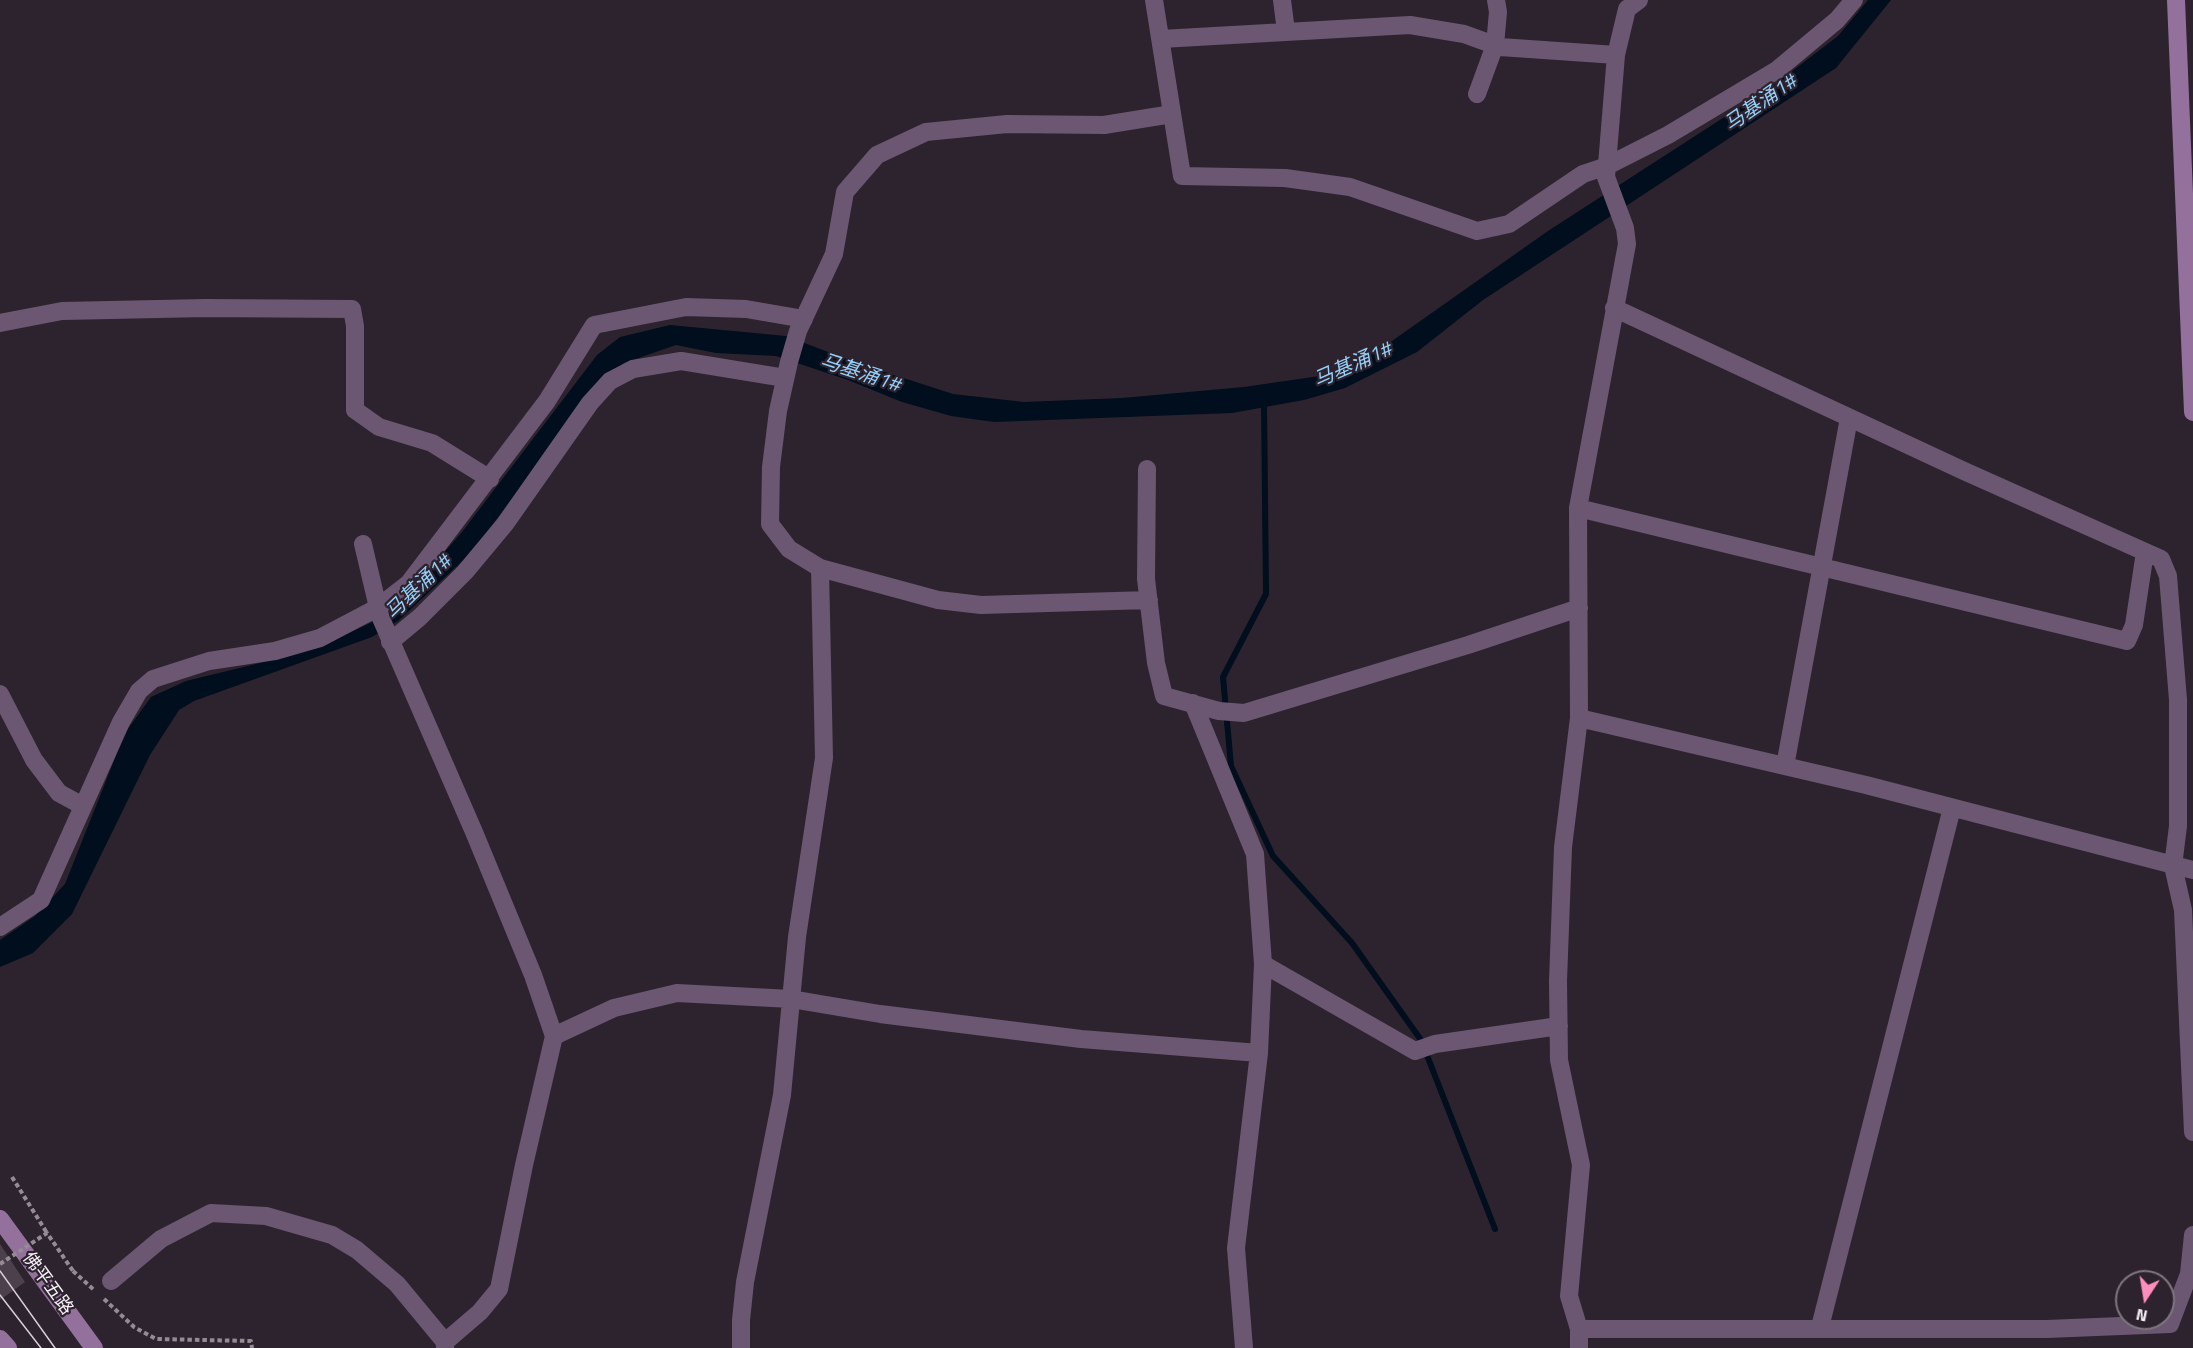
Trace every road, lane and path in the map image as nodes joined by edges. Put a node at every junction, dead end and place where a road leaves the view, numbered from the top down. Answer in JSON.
{"nodes":[{"id":1,"x":1154,"y":0,"type":"edge"},
{"id":2,"x":1282,"y":0,"type":"edge"},
{"id":3,"x":1496,"y":0,"type":"edge"},
{"id":4,"x":1639,"y":0,"type":"edge"},
{"id":5,"x":1854,"y":0,"type":"edge"},
{"id":6,"x":2176,"y":0,"type":"edge"},
{"id":7,"x":1286,"y":31,"type":"junction"},
{"id":8,"x":1161,"y":39,"type":"junction"},
{"id":9,"x":1495,"y":45,"type":"junction"},
{"id":10,"x":1616,"y":55,"type":"junction"},
{"id":11,"x":1477,"y":94,"type":"dead end"},
{"id":12,"x":1172,"y":114,"type":"junction"},
{"id":13,"x":1606,"y":172,"type":"junction"},
{"id":14,"x":1614,"y":308,"type":"junction"},
{"id":15,"x":0,"y":323,"type":"edge"},
{"id":16,"x":801,"y":325,"type":"junction"},
{"id":17,"x":787,"y":370,"type":"junction"},
{"id":18,"x":2193,"y":412,"type":"edge"},
{"id":19,"x":1849,"y":418,"type":"junction"},
{"id":20,"x":1147,"y":470,"type":"dead end"},
{"id":21,"x":489,"y":479,"type":"junction"},
{"id":22,"x":1578,"y":508,"type":"junction"},
{"id":23,"x":363,"y":544,"type":"dead end"},
{"id":24,"x":2145,"y":552,"type":"junction"},
{"id":25,"x":1821,"y":566,"type":"junction"},
{"id":26,"x":820,"y":568,"type":"junction"},
{"id":27,"x":1149,"y":600,"type":"junction"},
{"id":28,"x":1579,"y":608,"type":"junction"},
{"id":29,"x":378,"y":612,"type":"junction"},
{"id":30,"x":389,"y":639,"type":"junction"},
{"id":31,"x":2184,"y":670,"type":"edge"},
{"id":32,"x":0,"y":694,"type":"edge"},
{"id":33,"x":1193,"y":703,"type":"junction"},
{"id":34,"x":1579,"y":718,"type":"junction"},
{"id":35,"x":1785,"y":766,"type":"junction"},
{"id":36,"x":83,"y":806,"type":"junction"},
{"id":37,"x":1952,"y":808,"type":"junction"},
{"id":38,"x":2173,"y":866,"type":"junction"},
{"id":39,"x":2193,"y":870,"type":"edge"},
{"id":40,"x":0,"y":927,"type":"edge"},
{"id":41,"x":1263,"y":964,"type":"junction"},
{"id":42,"x":791,"y":999,"type":"junction"},
{"id":43,"x":1558,"y":1026,"type":"junction"},
{"id":44,"x":554,"y":1036,"type":"junction"},
{"id":45,"x":1259,"y":1053,"type":"junction"},
{"id":46,"x":2193,"y":1132,"type":"edge"},
{"id":47,"x":12,"y":1177,"type":"dead end"},
{"id":48,"x":0,"y":1219,"type":"edge"},
{"id":49,"x":47,"y":1233,"type":"junction"},
{"id":50,"x":2193,"y":1235,"type":"edge"},
{"id":51,"x":0,"y":1264,"type":"edge"},
{"id":52,"x":73,"y":1271,"type":"dead end"},
{"id":53,"x":111,"y":1281,"type":"dead end"},
{"id":54,"x":135,"y":1327,"type":"dead end"},
{"id":55,"x":1820,"y":1327,"type":"junction"},
{"id":56,"x":1579,"y":1329,"type":"junction"},
{"id":57,"x":0,"y":1339,"type":"edge"},
{"id":58,"x":445,"y":1345,"type":"edge"},
{"id":59,"x":8,"y":1348,"type":"edge"},
{"id":60,"x":94,"y":1348,"type":"edge"},
{"id":61,"x":252,"y":1348,"type":"edge"},
{"id":62,"x":741,"y":1348,"type":"edge"},
{"id":63,"x":1244,"y":1348,"type":"edge"},
{"id":64,"x":1579,"y":1348,"type":"edge"}],
"edges":[{"from":1,"to":8,"type":"street"},
{"from":2,"to":7,"type":"street"},
{"from":3,"to":9,"type":"street"},
{"from":4,"to":10,"type":"street"},
{"from":5,"to":13,"type":"street"},
{"from":6,"to":18,"type":"main road"},
{"from":7,"to":8,"type":"street"},
{"from":7,"to":9,"type":"street"},
{"from":8,"to":12,"type":"street"},
{"from":9,"to":10,"type":"street"},
{"from":9,"to":11,"type":"street"},
{"from":10,"to":13,"type":"street"},
{"from":12,"to":13,"type":"street"},
{"from":12,"to":16,"type":"street"},
{"from":13,"to":14,"type":"street"},
{"from":14,"to":19,"type":"street"},
{"from":14,"to":22,"type":"street"},
{"from":15,"to":21,"type":"street"},
{"from":16,"to":17,"type":"street"},
{"from":16,"to":21,"type":"street"},
{"from":17,"to":26,"type":"street"},
{"from":17,"to":30,"type":"street"},
{"from":19,"to":24,"type":"street"},
{"from":19,"to":25,"type":"street"},
{"from":20,"to":27,"type":"street"},
{"from":21,"to":29,"type":"street"},
{"from":22,"to":25,"type":"street"},
{"from":22,"to":28,"type":"street"},
{"from":23,"to":29,"type":"street"},
{"from":24,"to":25,"type":"street"},
{"from":24,"to":31,"type":"street"},
{"from":25,"to":35,"type":"street"},
{"from":26,"to":27,"type":"street"},
{"from":26,"to":42,"type":"street"},
{"from":27,"to":33,"type":"street"},
{"from":28,"to":33,"type":"street"},
{"from":28,"to":34,"type":"street"},
{"from":29,"to":30,"type":"street"},
{"from":29,"to":36,"type":"street"},
{"from":30,"to":44,"type":"street"},
{"from":31,"to":38,"type":"street"},
{"from":32,"to":36,"type":"street"},
{"from":33,"to":41,"type":"street"},
{"from":34,"to":35,"type":"street"},
{"from":34,"to":43,"type":"street"},
{"from":35,"to":37,"type":"street"},
{"from":36,"to":40,"type":"street"},
{"from":37,"to":38,"type":"street"},
{"from":37,"to":55,"type":"street"},
{"from":38,"to":39,"type":"street"},
{"from":38,"to":46,"type":"street"},
{"from":41,"to":43,"type":"street"},
{"from":41,"to":45,"type":"street"},
{"from":42,"to":44,"type":"street"},
{"from":42,"to":45,"type":"street"},
{"from":42,"to":62,"type":"street"},
{"from":43,"to":56,"type":"street"},
{"from":44,"to":58,"type":"street"},
{"from":45,"to":63,"type":"street"},
{"from":47,"to":49,"type":"path"},
{"from":48,"to":60,"type":"main road","name":"佛平五路"},
{"from":49,"to":51,"type":"path","bridge":true},
{"from":49,"to":52,"type":"path","bridge":true},
{"from":50,"to":55,"type":"street"},
{"from":53,"to":58,"type":"street"},
{"from":54,"to":61,"type":"path"},
{"from":55,"to":56,"type":"street"},
{"from":56,"to":64,"type":"street"},
{"from":57,"to":59,"type":"main road"}]}
